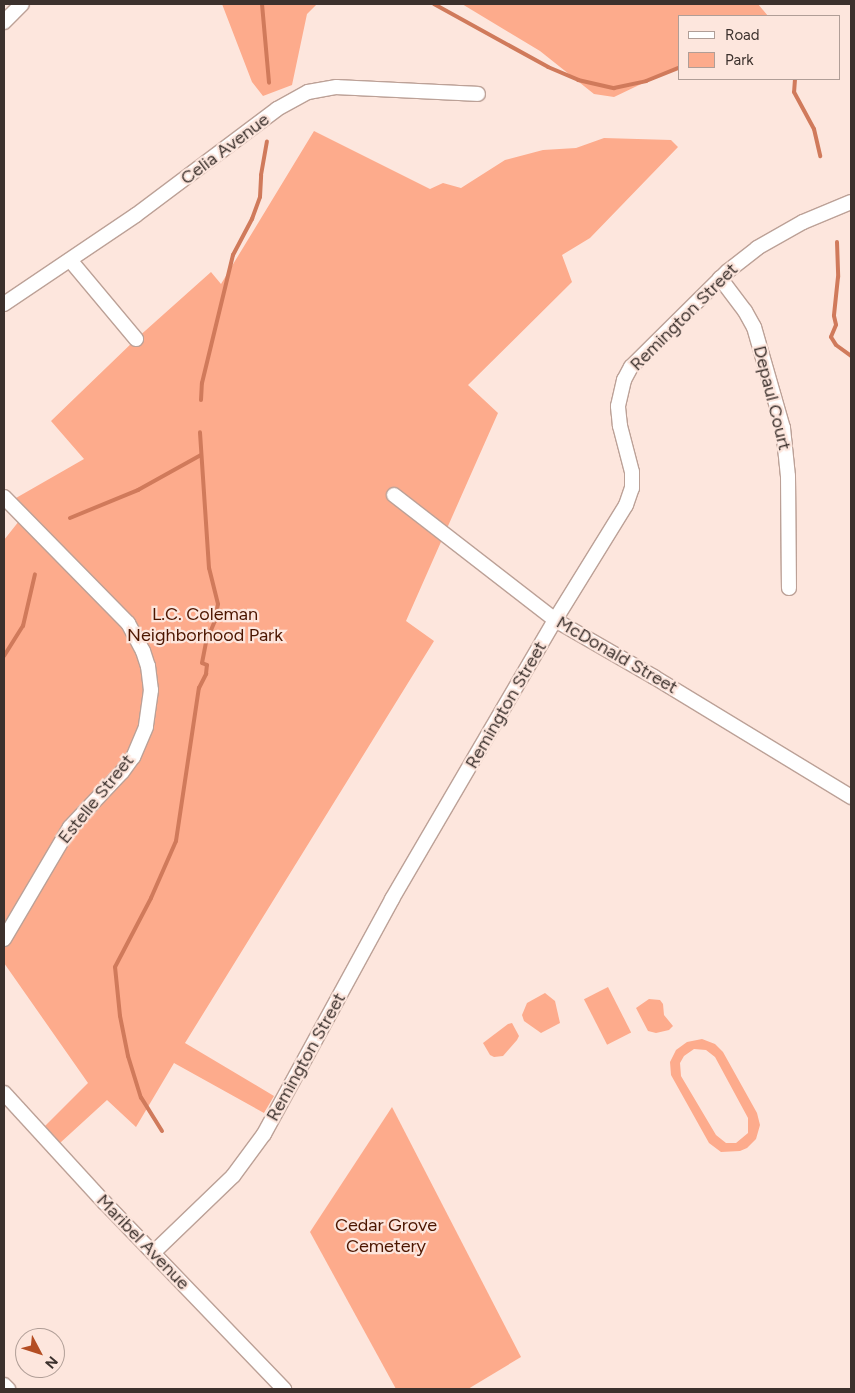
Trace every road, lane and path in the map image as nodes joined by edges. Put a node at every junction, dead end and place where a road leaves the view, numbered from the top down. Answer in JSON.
{"nodes":[{"id":1,"x":22,"y":4,"type":"edge"},
{"id":2,"x":4,"y":22,"type":"edge"},
{"id":3,"x":478,"y":94,"type":"dead end"},
{"id":4,"x":851,"y":202,"type":"edge"},
{"id":5,"x":70,"y":260,"type":"junction"},
{"id":6,"x":720,"y":278,"type":"junction"},
{"id":7,"x":4,"y":304,"type":"edge"},
{"id":8,"x":136,"y":339,"type":"dead end"},
{"id":9,"x":394,"y":495,"type":"dead end"},
{"id":10,"x":4,"y":496,"type":"edge"},
{"id":11,"x":789,"y":588,"type":"dead end"},
{"id":12,"x":555,"y":620,"type":"junction"},
{"id":13,"x":851,"y":798,"type":"edge"},
{"id":14,"x":4,"y":939,"type":"edge"},
{"id":15,"x":4,"y":1092,"type":"edge"},
{"id":16,"x":153,"y":1253,"type":"junction"},
{"id":17,"x":4,"y":1385,"type":"edge"},
{"id":18,"x":8,"y":1389,"type":"edge"},
{"id":19,"x":284,"y":1389,"type":"edge"}],
"edges":[{"from":1,"to":2,"type":"street"},
{"from":3,"to":5,"type":"street","name":"Celia Avenue"},
{"from":4,"to":6,"type":"street","name":"Remington Street"},
{"from":5,"to":7,"type":"street","name":"Celia Avenue"},
{"from":5,"to":8,"type":"street"},
{"from":6,"to":11,"type":"street","name":"Depaul Court"},
{"from":6,"to":12,"type":"street","name":"Remington Street"},
{"from":9,"to":12,"type":"street","name":"McDonald Street"},
{"from":10,"to":14,"type":"street","name":"Estelle Street"},
{"from":12,"to":13,"type":"street","name":"McDonald Street"},
{"from":12,"to":16,"type":"street","name":"Remington Street"},
{"from":15,"to":16,"type":"street","name":"Maribel Avenue"},
{"from":16,"to":19,"type":"street","name":"Maribel Avenue"},
{"from":17,"to":18,"type":"street"}]}
